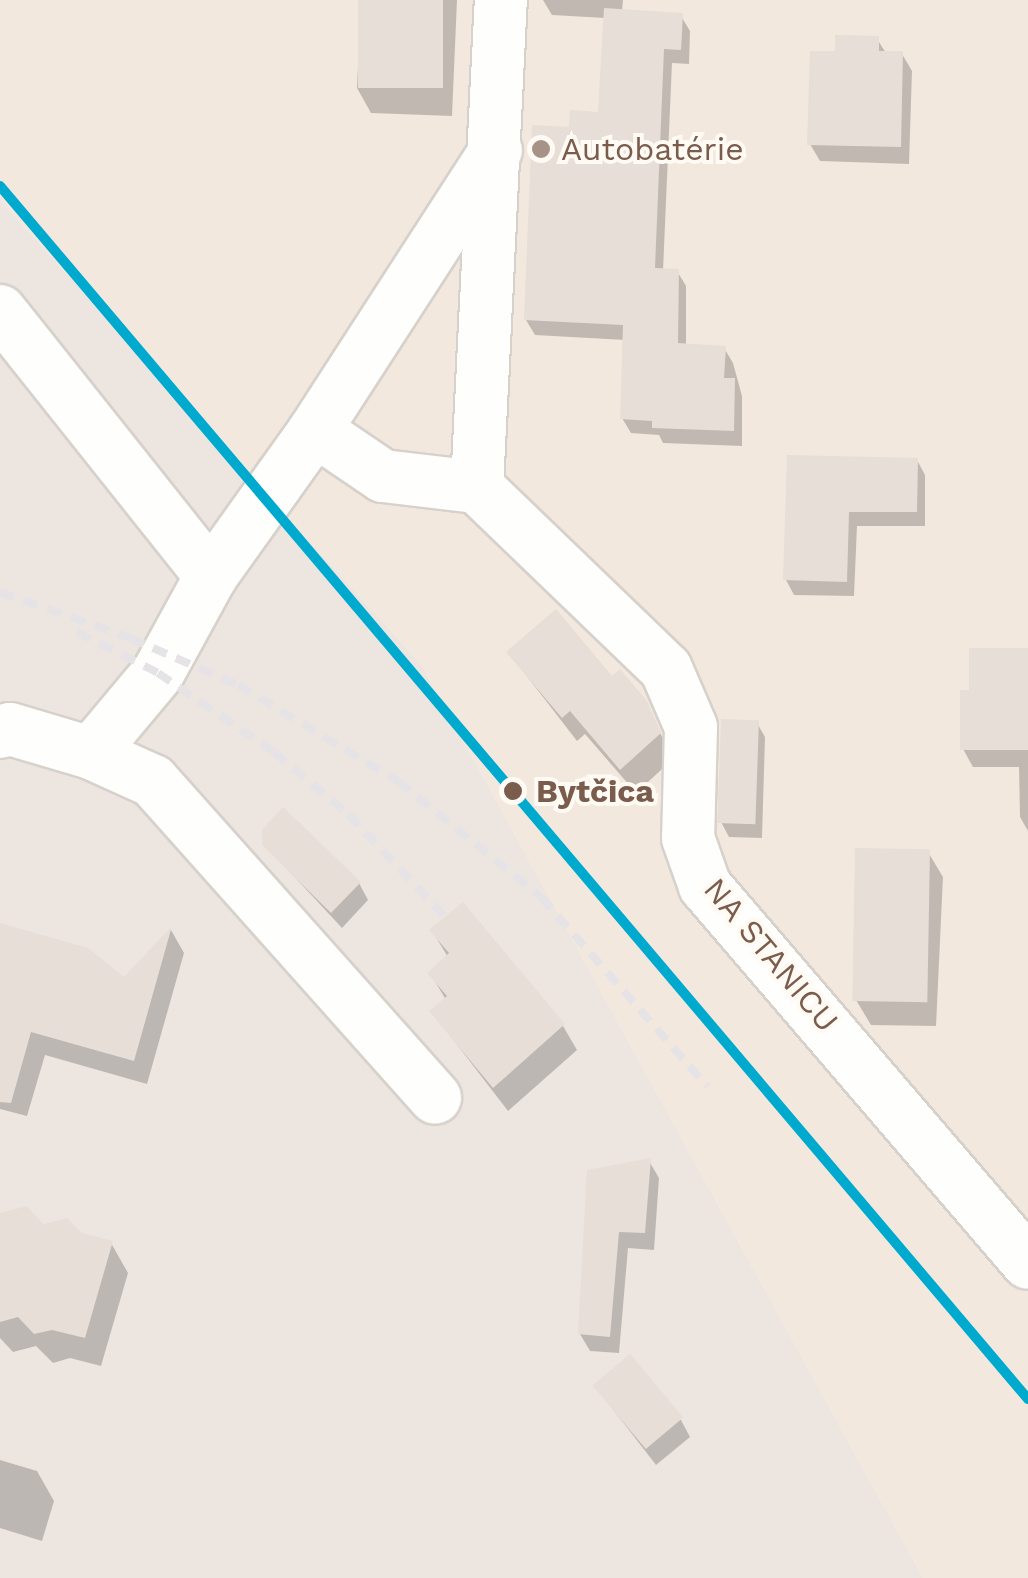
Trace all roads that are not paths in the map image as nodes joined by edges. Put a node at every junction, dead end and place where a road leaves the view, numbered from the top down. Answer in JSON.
{"nodes":[{"id":1,"x":501,"y":0,"type":"edge"},
{"id":2,"x":496,"y":150,"type":"junction"},
{"id":3,"x":0,"y":311,"type":"edge"},
{"id":4,"x":316,"y":430,"type":"junction"},
{"id":5,"x":477,"y":486,"type":"junction"},
{"id":6,"x":211,"y":576,"type":"junction"},
{"id":7,"x":0,"y":732,"type":"edge"},
{"id":8,"x":90,"y":753,"type":"junction"},
{"id":9,"x":435,"y":1098,"type":"dead end"},
{"id":10,"x":1028,"y":1263,"type":"edge"}],
"edges":[{"from":1,"to":2,"type":"street"},
{"from":2,"to":4,"type":"street"},
{"from":2,"to":5,"type":"street"},
{"from":3,"to":6,"type":"street"},
{"from":4,"to":5,"type":"street"},
{"from":4,"to":6,"type":"street"},
{"from":5,"to":10,"type":"street","name":"NA STANICU"},
{"from":6,"to":8,"type":"street"},
{"from":7,"to":8,"type":"street"},
{"from":8,"to":9,"type":"street"}]}
